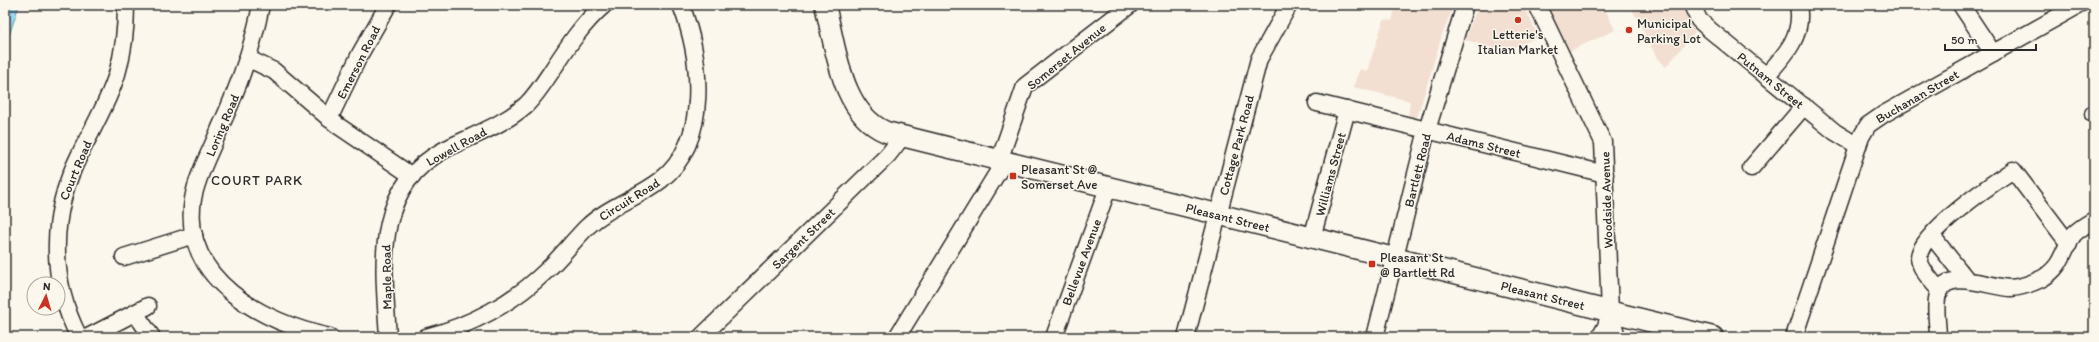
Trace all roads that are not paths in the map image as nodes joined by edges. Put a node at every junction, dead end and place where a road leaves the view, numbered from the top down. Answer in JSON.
{"nodes":[{"id":1,"x":126,"y":5,"type":"edge"},
{"id":2,"x":261,"y":5,"type":"edge"},
{"id":3,"x":388,"y":5,"type":"edge"},
{"id":4,"x":604,"y":5,"type":"edge"},
{"id":5,"x":681,"y":5,"type":"edge"},
{"id":6,"x":825,"y":5,"type":"edge"},
{"id":7,"x":1130,"y":5,"type":"edge"},
{"id":8,"x":1289,"y":5,"type":"edge"},
{"id":9,"x":1465,"y":5,"type":"edge"},
{"id":10,"x":1536,"y":5,"type":"edge"},
{"id":11,"x":1692,"y":5,"type":"edge"},
{"id":12,"x":1798,"y":5,"type":"edge"},
{"id":13,"x":1961,"y":5,"type":"edge"},
{"id":14,"x":2079,"y":5,"type":"edge"},
{"id":15,"x":1993,"y":53,"type":"junction"},
{"id":16,"x":249,"y":59,"type":"junction"},
{"id":17,"x":1766,"y":76,"type":"junction"},
{"id":18,"x":1317,"y":103,"type":"dead end"},
{"id":19,"x":1804,"y":106,"type":"junction"},
{"id":20,"x":1348,"y":110,"type":"junction"},
{"id":21,"x":329,"y":119,"type":"junction"},
{"id":22,"x":1427,"y":130,"type":"junction"},
{"id":23,"x":902,"y":137,"type":"junction"},
{"id":24,"x":1858,"y":146,"type":"junction"},
{"id":25,"x":1001,"y":162,"type":"junction"},
{"id":26,"x":1751,"y":168,"type":"dead end"},
{"id":27,"x":1605,"y":174,"type":"junction"},
{"id":28,"x":412,"y":176,"type":"junction"},
{"id":29,"x":1108,"y":188,"type":"junction"},
{"id":30,"x":1218,"y":215,"type":"junction"},
{"id":31,"x":2094,"y":220,"type":"edge"},
{"id":32,"x":194,"y":235,"type":"junction"},
{"id":33,"x":1932,"y":236,"type":"junction"},
{"id":34,"x":1312,"y":238,"type":"junction"},
{"id":35,"x":2069,"y":244,"type":"junction"},
{"id":36,"x":124,"y":257,"type":"dead end"},
{"id":37,"x":1394,"y":258,"type":"junction"},
{"id":38,"x":1967,"y":280,"type":"junction"},
{"id":39,"x":1940,"y":291,"type":"junction"},
{"id":40,"x":1610,"y":312,"type":"junction"},
{"id":41,"x":79,"y":337,"type":"edge"},
{"id":42,"x":88,"y":337,"type":"edge"},
{"id":43,"x":152,"y":337,"type":"edge"},
{"id":44,"x":330,"y":337,"type":"edge"},
{"id":45,"x":388,"y":337,"type":"edge"},
{"id":46,"x":426,"y":337,"type":"edge"},
{"id":47,"x":701,"y":337,"type":"edge"},
{"id":48,"x":897,"y":337,"type":"edge"},
{"id":49,"x":1054,"y":337,"type":"edge"},
{"id":50,"x":1186,"y":337,"type":"edge"},
{"id":51,"x":1375,"y":337,"type":"edge"},
{"id":52,"x":1600,"y":337,"type":"edge"},
{"id":53,"x":1617,"y":337,"type":"edge"},
{"id":54,"x":1713,"y":337,"type":"edge"},
{"id":55,"x":1794,"y":337,"type":"edge"},
{"id":56,"x":1938,"y":337,"type":"edge"}],
"edges":[{"from":1,"to":41,"type":"street","name":"Court Road"},
{"from":2,"to":16,"type":"street","name":"Loring Road"},
{"from":3,"to":21,"type":"street","name":"Emerson Road"},
{"from":4,"to":28,"type":"street","name":"Lowell Road"},
{"from":5,"to":46,"type":"street","name":"Circuit Road"},
{"from":6,"to":23,"type":"main road","name":"Pleasant Street"},
{"from":7,"to":25,"type":"street","name":"Somerset Avenue"},
{"from":8,"to":30,"type":"street","name":"Cottage Park Road"},
{"from":9,"to":22,"type":"street","name":"Bartlett Road"},
{"from":10,"to":27,"type":"street","name":"Woodside Avenue"},
{"from":11,"to":17,"type":"street","name":"Putnam Street"},
{"from":12,"to":17,"type":"street"},
{"from":13,"to":15,"type":"street"},
{"from":14,"to":15,"type":"street","name":"Buchanan Street"},
{"from":15,"to":24,"type":"street","name":"Buchanan Street"},
{"from":16,"to":21,"type":"street"},
{"from":16,"to":32,"type":"street","name":"Loring Road"},
{"from":17,"to":19,"type":"street","name":"Putnam Street"},
{"from":18,"to":20,"type":"street","name":"Adams Street"},
{"from":19,"to":24,"type":"street","name":"Putnam Street"},
{"from":19,"to":26,"type":"street"},
{"from":20,"to":22,"type":"street","name":"Adams Street"},
{"from":20,"to":34,"type":"street","name":"Williams Street"},
{"from":21,"to":28,"type":"street"},
{"from":22,"to":27,"type":"street","name":"Adams Street"},
{"from":22,"to":37,"type":"street","name":"Bartlett Road"},
{"from":23,"to":25,"type":"main road","name":"Pleasant Street"},
{"from":23,"to":47,"type":"street","name":"Sargent Street"},
{"from":24,"to":55,"type":"street","name":"Buchanan Street"},
{"from":25,"to":29,"type":"main road","name":"Pleasant Street"},
{"from":25,"to":48,"type":"street","name":"Somerset Avenue"},
{"from":27,"to":40,"type":"street","name":"Woodside Avenue"},
{"from":28,"to":45,"type":"street","name":"Maple Road"},
{"from":29,"to":30,"type":"main road","name":"Pleasant Street"},
{"from":29,"to":49,"type":"street","name":"Bellevue Avenue"},
{"from":30,"to":34,"type":"main road","name":"Pleasant Street"},
{"from":30,"to":50,"type":"street","name":"Cottage Park Road"},
{"from":31,"to":35,"type":"street"},
{"from":32,"to":36,"type":"street"},
{"from":32,"to":44,"type":"street","name":"Loring Road"},
{"from":33,"to":35,"type":"street"},
{"from":33,"to":38,"type":"street"},
{"from":33,"to":39,"type":"street"},
{"from":34,"to":37,"type":"main road","name":"Pleasant Street"},
{"from":35,"to":38,"type":"street"},
{"from":37,"to":40,"type":"main road","name":"Pleasant Street"},
{"from":37,"to":51,"type":"street","name":"Bartlett Road"},
{"from":38,"to":39,"type":"street"},
{"from":39,"to":56,"type":"street"},
{"from":40,"to":52,"type":"street","name":"Woodside Avenue"},
{"from":40,"to":53,"type":"street"},
{"from":40,"to":54,"type":"main road","name":"Pleasant Street"},
{"from":42,"to":43,"type":"street"}]}
